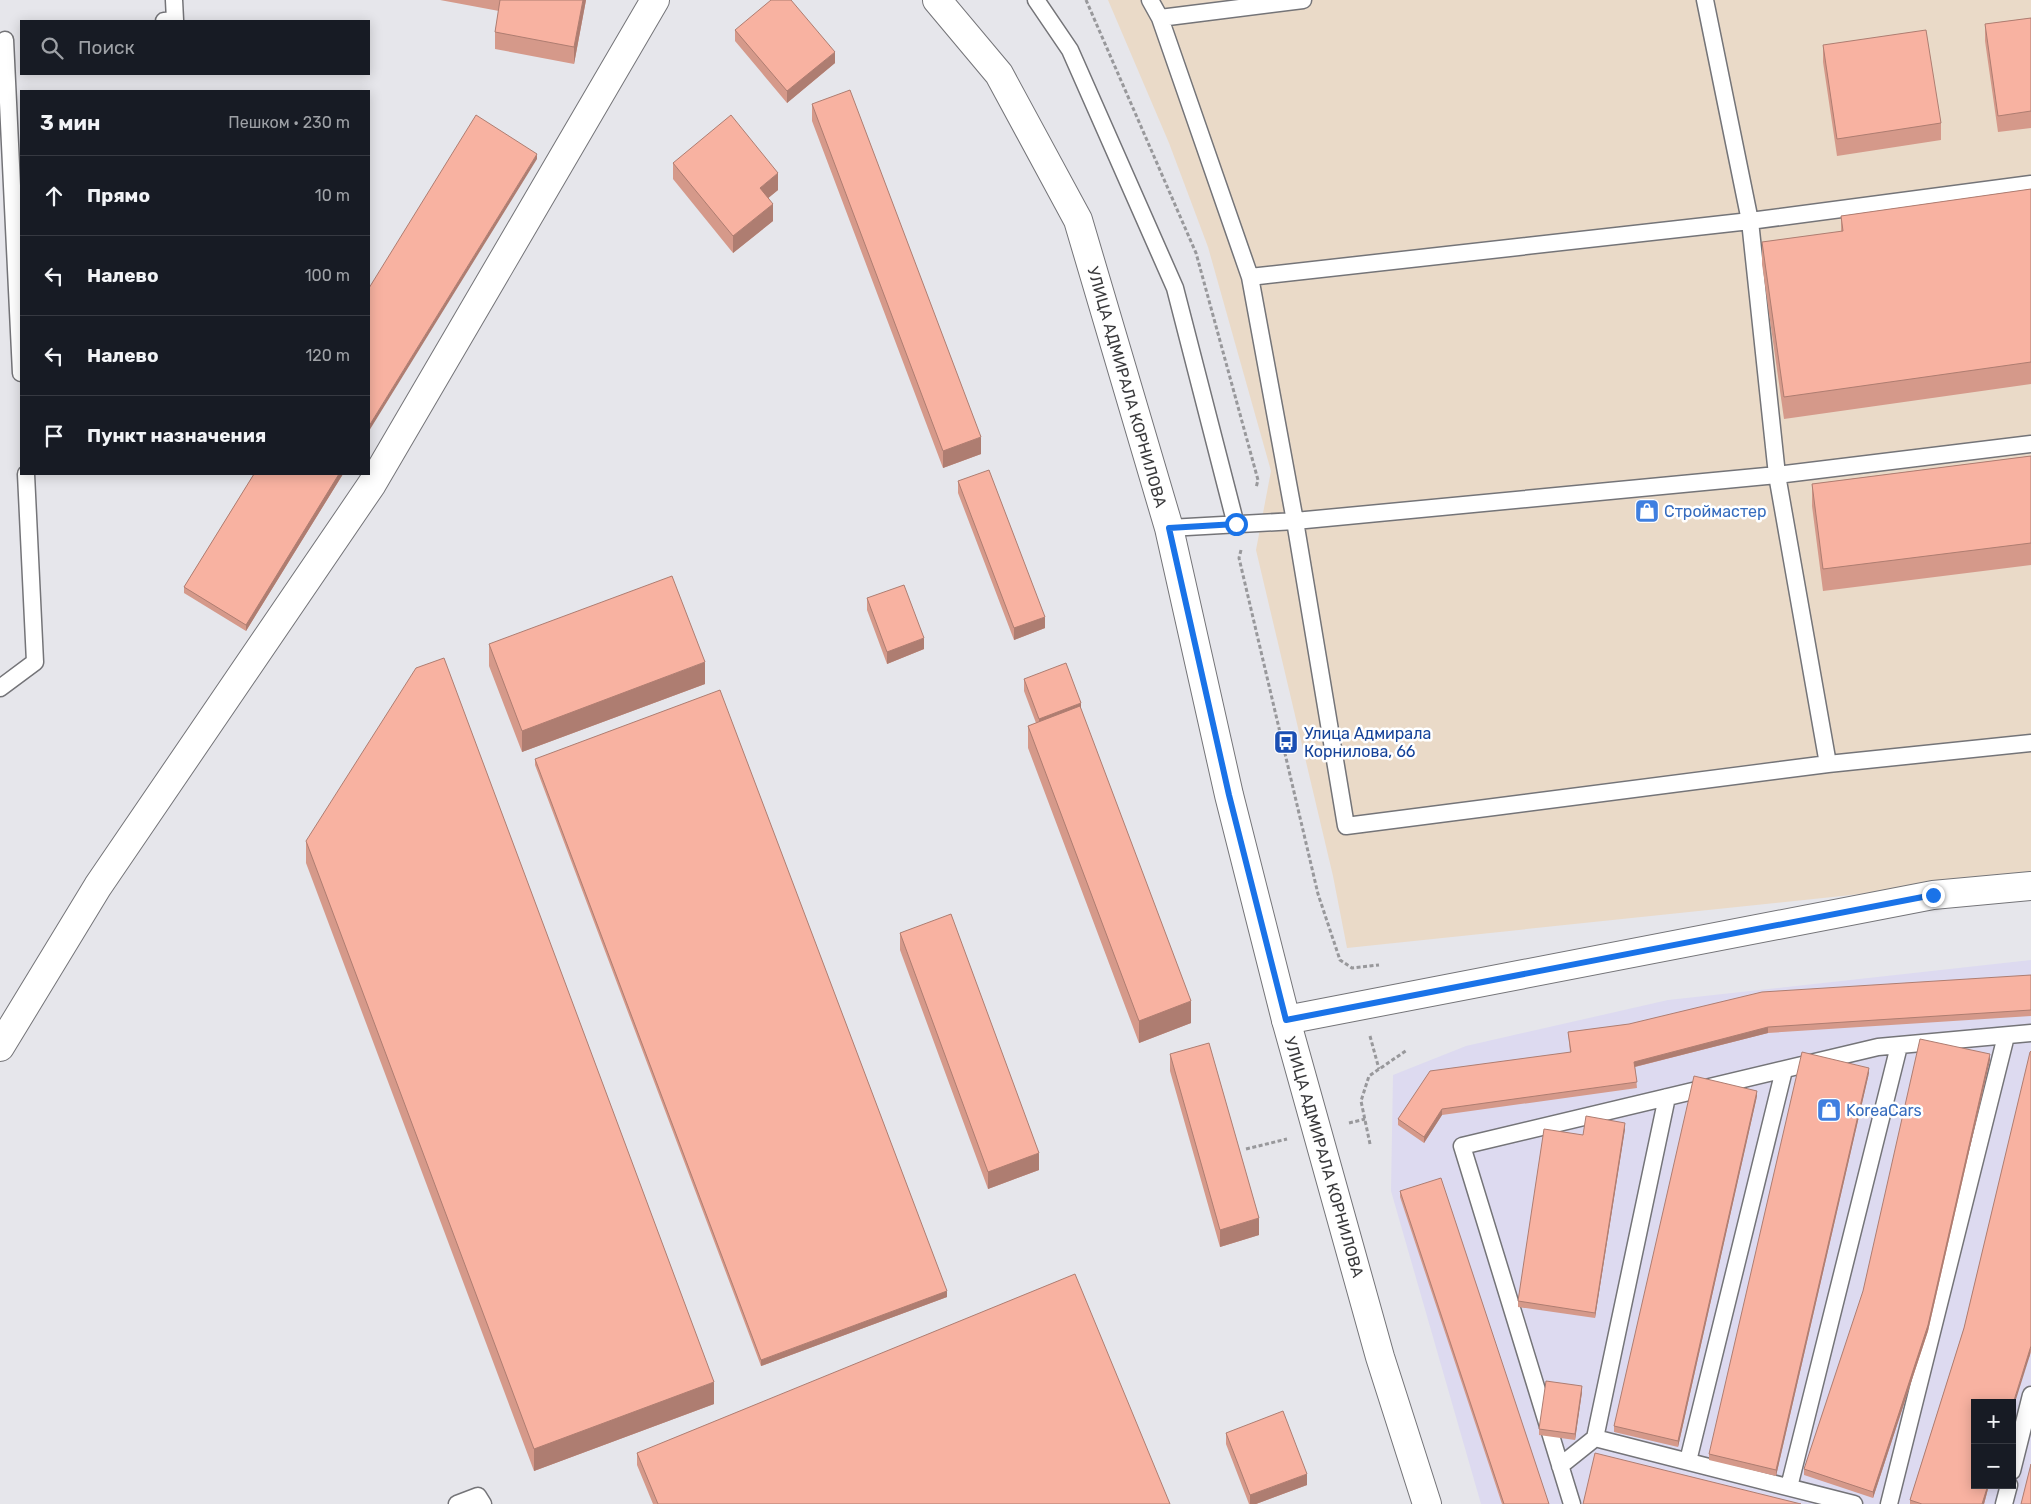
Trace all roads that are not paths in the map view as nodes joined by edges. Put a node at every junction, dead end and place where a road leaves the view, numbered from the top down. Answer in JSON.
{"nodes":[{"id":1,"x":174,"y":0,"type":"edge"},
{"id":2,"x":655,"y":0,"type":"edge"},
{"id":3,"x":937,"y":0,"type":"edge"},
{"id":4,"x":1036,"y":0,"type":"edge"},
{"id":5,"x":1150,"y":0,"type":"edge"},
{"id":6,"x":1303,"y":0,"type":"edge"},
{"id":7,"x":1705,"y":0,"type":"edge"},
{"id":8,"x":1160,"y":18,"type":"junction"},
{"id":9,"x":175,"y":20,"type":"edge"},
{"id":10,"x":9,"y":39,"type":"edge"},
{"id":11,"x":2031,"y":184,"type":"edge"},
{"id":12,"x":1750,"y":221,"type":"junction"},
{"id":13,"x":1250,"y":277,"type":"junction"},
{"id":14,"x":20,"y":345,"type":"edge"},
{"id":15,"x":2031,"y":444,"type":"edge"},
{"id":16,"x":26,"y":475,"type":"edge"},
{"id":17,"x":1777,"y":475,"type":"junction"},
{"id":18,"x":1295,"y":521,"type":"junction"},
{"id":19,"x":1236,"y":524,"type":"junction"},
{"id":20,"x":1169,"y":528,"type":"junction"},
{"id":21,"x":0,"y":688,"type":"edge"},
{"id":22,"x":2031,"y":743,"type":"edge"},
{"id":23,"x":1828,"y":764,"type":"junction"},
{"id":24,"x":2031,"y":886,"type":"edge"},
{"id":25,"x":1286,"y":1020,"type":"junction"},
{"id":26,"x":2031,"y":1033,"type":"edge"},
{"id":27,"x":2006,"y":1036,"type":"junction"},
{"id":28,"x":1899,"y":1046,"type":"junction"},
{"id":29,"x":0,"y":1047,"type":"edge"},
{"id":30,"x":1784,"y":1070,"type":"junction"},
{"id":31,"x":1667,"y":1097,"type":"junction"},
{"id":32,"x":2031,"y":1395,"type":"edge"},
{"id":33,"x":1596,"y":1438,"type":"junction"},
{"id":34,"x":2016,"y":1455,"type":"edge"},
{"id":35,"x":1688,"y":1462,"type":"junction"},
{"id":36,"x":1560,"y":1466,"type":"junction"},
{"id":37,"x":1789,"y":1487,"type":"junction"},
{"id":38,"x":2008,"y":1489,"type":"edge"},
{"id":39,"x":457,"y":1504,"type":"edge"},
{"id":40,"x":483,"y":1504,"type":"edge"},
{"id":41,"x":1427,"y":1504,"type":"edge"},
{"id":42,"x":1572,"y":1504,"type":"edge"},
{"id":43,"x":1854,"y":1504,"type":"edge"},
{"id":44,"x":1889,"y":1504,"type":"edge"},
{"id":45,"x":2004,"y":1504,"type":"edge"}],
"edges":[{"from":1,"to":9,"type":"lane"},
{"from":2,"to":29,"type":"street"},
{"from":3,"to":20,"type":"street","name":"УЛИЦА АДМИРАЛА КОРНИЛОВА"},
{"from":4,"to":19,"type":"lane"},
{"from":5,"to":8,"type":"lane"},
{"from":6,"to":8,"type":"lane"},
{"from":7,"to":12,"type":"lane"},
{"from":8,"to":13,"type":"lane"},
{"from":10,"to":14,"type":"lane"},
{"from":11,"to":12,"type":"lane"},
{"from":12,"to":13,"type":"lane"},
{"from":12,"to":17,"type":"lane"},
{"from":13,"to":18,"type":"lane"},
{"from":15,"to":17,"type":"lane"},
{"from":16,"to":21,"type":"lane"},
{"from":17,"to":18,"type":"lane"},
{"from":17,"to":23,"type":"lane"},
{"from":18,"to":19,"type":"lane"},
{"from":18,"to":23,"type":"lane"},
{"from":19,"to":20,"type":"lane"},
{"from":20,"to":25,"type":"street","name":"УЛИЦА АДМИРАЛА КОРНИЛОВА"},
{"from":22,"to":23,"type":"lane"},
{"from":24,"to":25,"type":"street"},
{"from":25,"to":41,"type":"street","name":"УЛИЦА АДМИРАЛА КОРНИЛОВА"},
{"from":26,"to":27,"type":"lane"},
{"from":27,"to":28,"type":"lane"},
{"from":27,"to":44,"type":"lane"},
{"from":28,"to":30,"type":"lane"},
{"from":28,"to":37,"type":"lane"},
{"from":30,"to":31,"type":"lane"},
{"from":30,"to":35,"type":"lane"},
{"from":31,"to":33,"type":"lane"},
{"from":31,"to":36,"type":"lane"},
{"from":32,"to":34,"type":"lane"},
{"from":33,"to":35,"type":"lane"},
{"from":33,"to":36,"type":"lane"},
{"from":35,"to":37,"type":"lane"},
{"from":36,"to":42,"type":"lane"},
{"from":37,"to":43,"type":"lane"},
{"from":38,"to":45,"type":"lane"},
{"from":39,"to":40,"type":"lane"}]}
